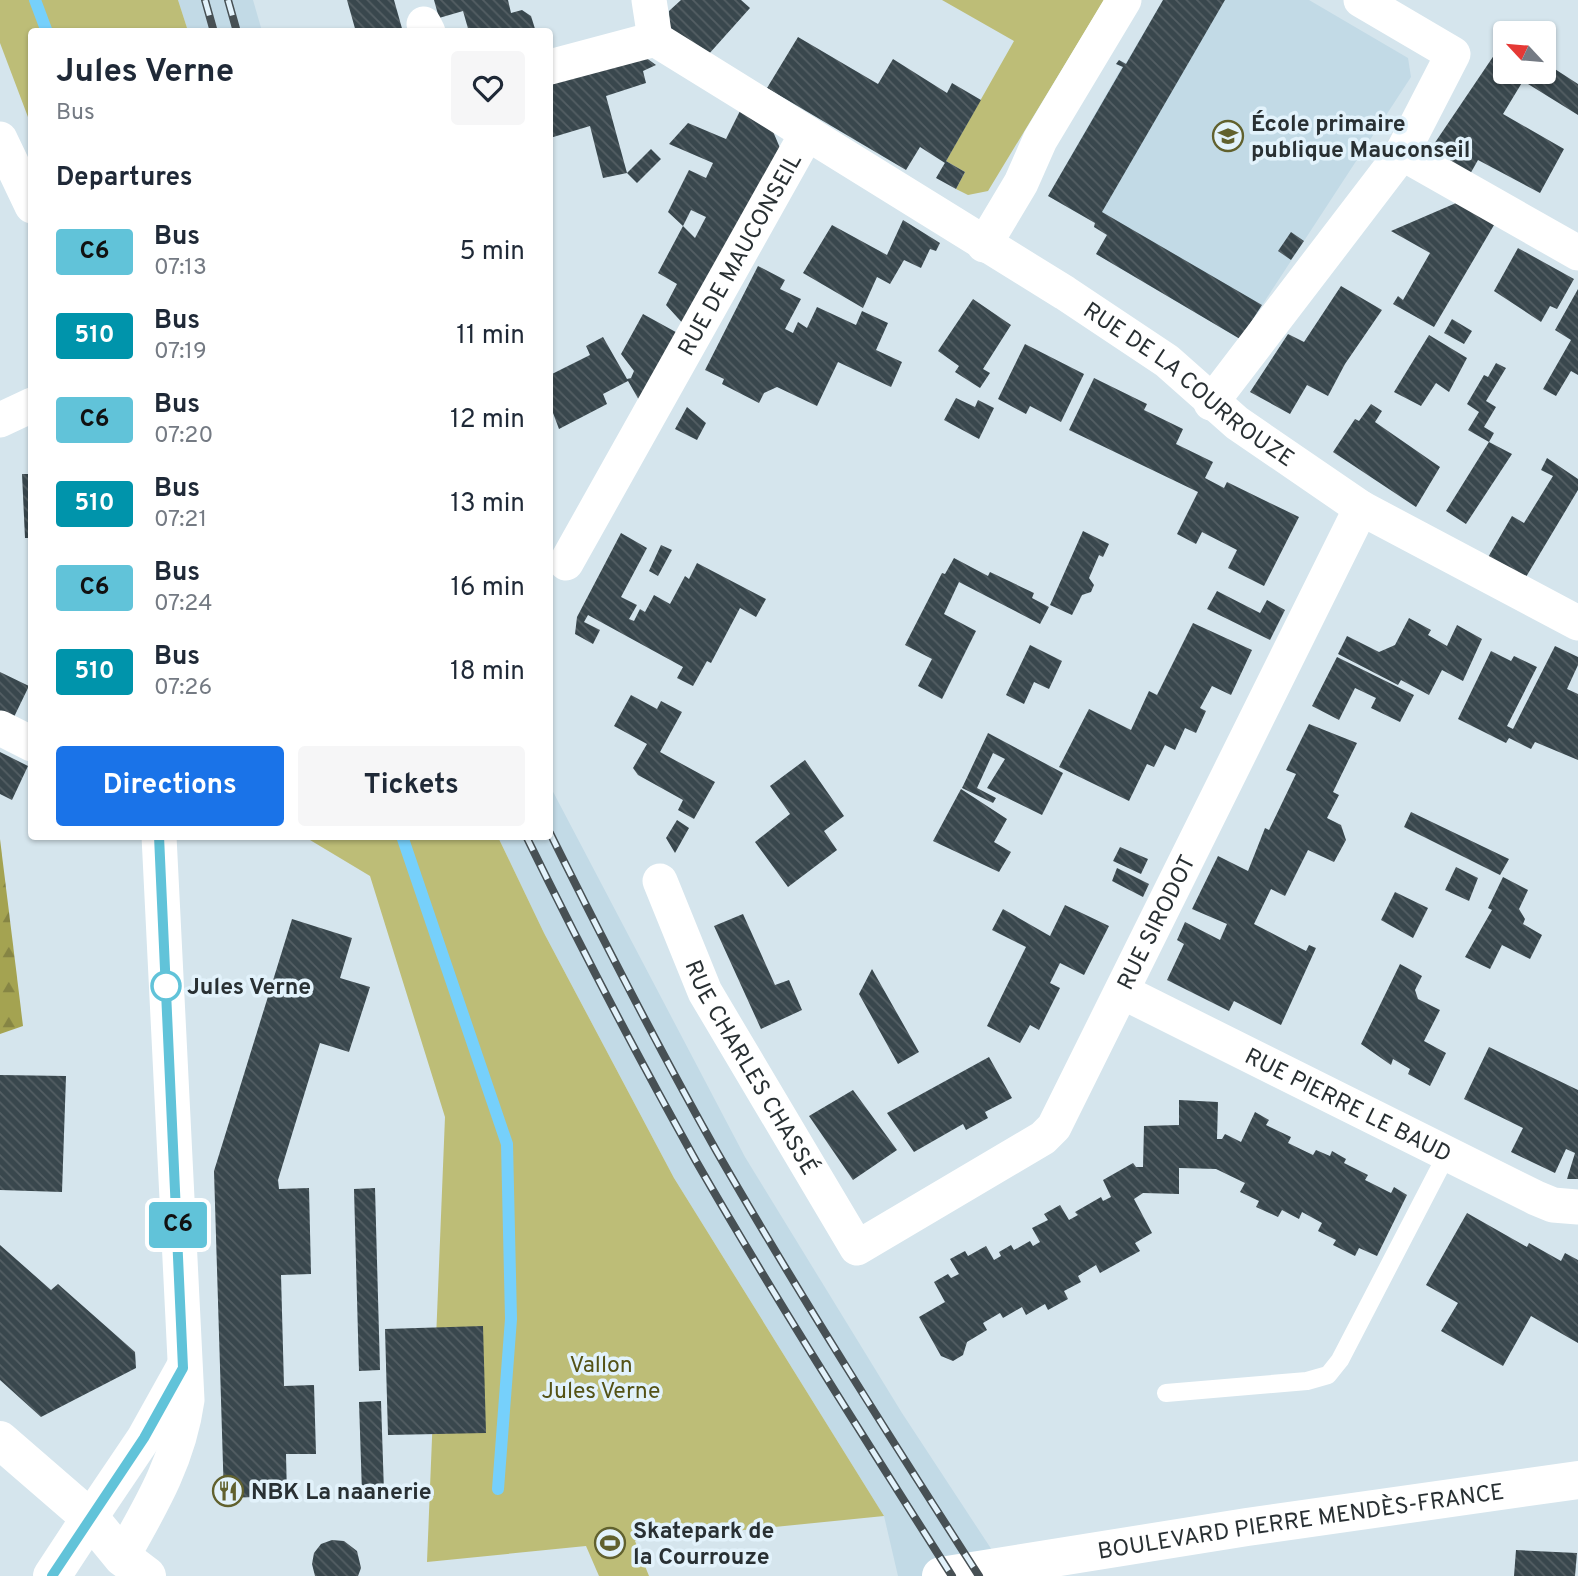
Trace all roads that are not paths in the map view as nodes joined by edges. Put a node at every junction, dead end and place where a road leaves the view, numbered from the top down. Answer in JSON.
{"nodes":[{"id":1,"x":649,"y":0,"type":"edge"},
{"id":2,"x":1124,"y":0,"type":"edge"},
{"id":3,"x":1361,"y":0,"type":"edge"},
{"id":4,"x":655,"y":39,"type":"junction"},
{"id":5,"x":553,"y":66,"type":"edge"},
{"id":6,"x":806,"y":135,"type":"junction"},
{"id":7,"x":0,"y":139,"type":"edge"},
{"id":8,"x":1402,"y":153,"type":"junction"},
{"id":9,"x":28,"y":198,"type":"edge"},
{"id":10,"x":984,"y":245,"type":"junction"},
{"id":11,"x":1578,"y":253,"type":"edge"},
{"id":12,"x":1211,"y":403,"type":"junction"},
{"id":13,"x":28,"y":407,"type":"edge"},
{"id":14,"x":0,"y":420,"type":"edge"},
{"id":15,"x":1361,"y":508,"type":"junction"},
{"id":16,"x":565,"y":563,"type":"dead end"},
{"id":17,"x":1578,"y":622,"type":"edge"},
{"id":18,"x":0,"y":728,"type":"edge"},
{"id":19,"x":28,"y":742,"type":"edge"},
{"id":20,"x":159,"y":840,"type":"edge"},
{"id":21,"x":660,"y":881,"type":"dead end"},
{"id":22,"x":1123,"y":992,"type":"junction"},
{"id":23,"x":1448,"y":1152,"type":"junction"},
{"id":24,"x":1578,"y":1207,"type":"edge"},
{"id":25,"x":858,"y":1248,"type":"joint"},
{"id":26,"x":183,"y":1368,"type":"junction"},
{"id":27,"x":1166,"y":1393,"type":"dead end"},
{"id":28,"x":0,"y":1440,"type":"edge"},
{"id":29,"x":1578,"y":1480,"type":"edge"},
{"id":30,"x":90,"y":1518,"type":"junction"},
{"id":31,"x":127,"y":1570,"type":"edge"},
{"id":32,"x":52,"y":1576,"type":"edge"},
{"id":33,"x":941,"y":1576,"type":"edge"}],
"edges":[{"from":1,"to":4,"type":"street"},
{"from":2,"to":10,"type":"street"},
{"from":3,"to":8,"type":"street"},
{"from":4,"to":5,"type":"street"},
{"from":4,"to":6,"type":"street","name":"RUE DE MAUCONSEIL"},
{"from":6,"to":10,"type":"street","name":"RUE DE LA COURROUZE"},
{"from":6,"to":16,"type":"street","name":"RUE DE MAUCONSEIL"},
{"from":7,"to":9,"type":"street"},
{"from":8,"to":11,"type":"street"},
{"from":8,"to":12,"type":"street"},
{"from":10,"to":12,"type":"street","name":"RUE DE LA COURROUZE"},
{"from":12,"to":15,"type":"street","name":"RUE DE LA COURROUZE"},
{"from":13,"to":14,"type":"street"},
{"from":15,"to":17,"type":"street","name":"RUE DE LA COURROUZE"},
{"from":15,"to":22,"type":"street","name":"RUE SIRODOT"},
{"from":18,"to":19,"type":"street"},
{"from":20,"to":26,"type":"street"},
{"from":21,"to":25,"type":"street","name":"RUE CHARLES CHASSÉ"},
{"from":22,"to":23,"type":"street","name":"RUE PIERRE LE BAUD"},
{"from":22,"to":25,"type":"street","name":"RUE SIRODOT"},
{"from":23,"to":24,"type":"street","name":"RUE PIERRE LE BAUD"},
{"from":23,"to":27,"type":"lane"},
{"from":26,"to":30,"type":"street"},
{"from":26,"to":31,"type":"street"},
{"from":28,"to":30,"type":"main road"},
{"from":29,"to":33,"type":"main road","name":"BOULEVARD PIERRE MENDÈS-FRANCE"},
{"from":30,"to":31,"type":"main road"},
{"from":30,"to":32,"type":"main road"}]}
